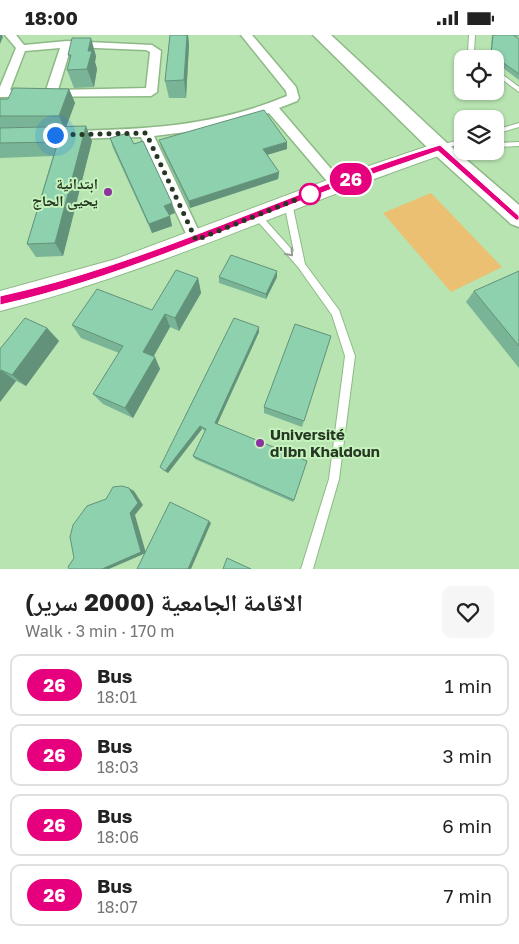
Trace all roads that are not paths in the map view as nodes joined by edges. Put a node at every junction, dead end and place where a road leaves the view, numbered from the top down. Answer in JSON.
{"nodes":[{"id":1,"x":10,"y":35,"type":"edge"},
{"id":2,"x":246,"y":35,"type":"edge"},
{"id":3,"x":321,"y":35,"type":"edge"},
{"id":4,"x":472,"y":35,"type":"edge"},
{"id":5,"x":67,"y":45,"type":"junction"},
{"id":6,"x":21,"y":48,"type":"junction"},
{"id":7,"x":471,"y":50,"type":"edge"},
{"id":8,"x":504,"y":78,"type":"edge"},
{"id":9,"x":519,"y":90,"type":"edge"},
{"id":10,"x":51,"y":92,"type":"junction"},
{"id":11,"x":272,"y":108,"type":"junction"},
{"id":12,"x":519,"y":125,"type":"edge"},
{"id":13,"x":504,"y":129,"type":"edge"},
{"id":14,"x":146,"y":133,"type":"junction"},
{"id":15,"x":58,"y":135,"type":"edge"},
{"id":16,"x":454,"y":144,"type":"edge"},
{"id":17,"x":519,"y":144,"type":"edge"},
{"id":18,"x":504,"y":145,"type":"edge"},
{"id":19,"x":454,"y":147,"type":"edge"},
{"id":20,"x":440,"y":148,"type":"junction"},
{"id":21,"x":337,"y":184,"type":"junction"},
{"id":22,"x":288,"y":203,"type":"junction"},
{"id":23,"x":257,"y":216,"type":"junction"},
{"id":24,"x":519,"y":218,"type":"edge"},
{"id":25,"x":196,"y":240,"type":"junction"},
{"id":26,"x":301,"y":265,"type":"junction"},
{"id":27,"x":0,"y":301,"type":"edge"},
{"id":28,"x":307,"y":569,"type":"edge"}],
"edges":[{"from":1,"to":6,"type":"street"},
{"from":2,"to":11,"type":"street"},
{"from":3,"to":20,"type":"main road"},
{"from":4,"to":7,"type":"lane"},
{"from":5,"to":6,"type":"street"},
{"from":5,"to":10,"type":"street"},
{"from":5,"to":10,"type":"street"},
{"from":6,"to":10,"type":"street"},
{"from":8,"to":9,"type":"lane"},
{"from":11,"to":14,"type":"street"},
{"from":11,"to":21,"type":"street"},
{"from":12,"to":13,"type":"lane"},
{"from":14,"to":15,"type":"street"},
{"from":14,"to":25,"type":"street"},
{"from":16,"to":20,"type":"lane"},
{"from":17,"to":18,"type":"lane"},
{"from":19,"to":20,"type":"lane"},
{"from":20,"to":21,"type":"main road"},
{"from":20,"to":24,"type":"main road"},
{"from":21,"to":22,"type":"main road"},
{"from":22,"to":23,"type":"main road"},
{"from":22,"to":26,"type":"lane"},
{"from":23,"to":25,"type":"main road"},
{"from":23,"to":26,"type":"lane","one_way":true},
{"from":25,"to":27,"type":"main road"},
{"from":26,"to":28,"type":"lane"}]}
